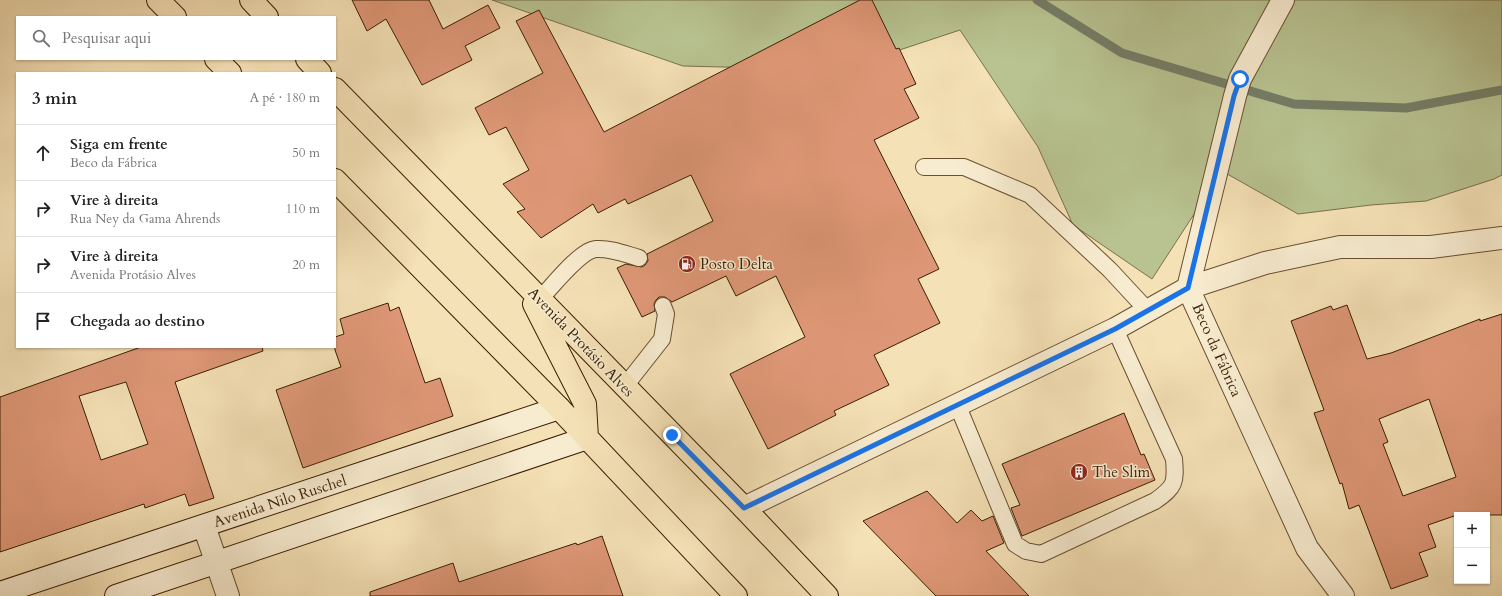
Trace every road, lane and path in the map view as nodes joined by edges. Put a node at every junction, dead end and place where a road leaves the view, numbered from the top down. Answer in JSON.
{"nodes":[{"id":1,"x":158,"y":0,"type":"edge"},
{"id":2,"x":251,"y":0,"type":"edge"},
{"id":3,"x":1282,"y":0,"type":"edge"},
{"id":4,"x":174,"y":16,"type":"edge"},
{"id":5,"x":266,"y":16,"type":"edge"},
{"id":6,"x":217,"y":60,"type":"edge"},
{"id":7,"x":308,"y":60,"type":"edge"},
{"id":8,"x":229,"y":72,"type":"edge"},
{"id":9,"x":319,"y":72,"type":"edge"},
{"id":10,"x":336,"y":90,"type":"edge"},
{"id":11,"x":924,"y":167,"type":"dead end"},
{"id":12,"x":336,"y":181,"type":"edge"},
{"id":13,"x":1502,"y":238,"type":"edge"},
{"id":14,"x":639,"y":258,"type":"dead end"},
{"id":15,"x":523,"y":283,"type":"junction"},
{"id":16,"x":1188,"y":288,"type":"junction"},
{"id":17,"x":539,"y":300,"type":"junction"},
{"id":18,"x":663,"y":306,"type":"dead end"},
{"id":19,"x":1148,"y":311,"type":"junction"},
{"id":20,"x":1115,"y":329,"type":"junction"},
{"id":21,"x":625,"y":386,"type":"junction"},
{"id":22,"x":957,"y":404,"type":"junction"},
{"id":23,"x":559,"y":408,"type":"junction"},
{"id":24,"x":587,"y":438,"type":"junction"},
{"id":25,"x":744,"y":508,"type":"junction"},
{"id":26,"x":204,"y":526,"type":"junction"},
{"id":27,"x":216,"y":563,"type":"junction"},
{"id":28,"x":0,"y":593,"type":"edge"},
{"id":29,"x":116,"y":596,"type":"edge"},
{"id":30,"x":228,"y":596,"type":"edge"},
{"id":31,"x":736,"y":596,"type":"edge"},
{"id":32,"x":827,"y":596,"type":"edge"},
{"id":33,"x":1343,"y":596,"type":"edge"}],
"edges":[{"from":1,"to":4,"type":"main road"},
{"from":2,"to":5,"type":"main road"},
{"from":3,"to":16,"type":"street","name":"Beco da Fábrica"},
{"from":6,"to":8,"type":"main road"},
{"from":7,"to":9,"type":"main road"},
{"from":10,"to":15,"type":"main road","name":"Avenida Protásio Alves"},
{"from":11,"to":19,"type":"lane"},
{"from":12,"to":23,"type":"main road"},
{"from":13,"to":16,"type":"street"},
{"from":14,"to":17,"type":"lane"},
{"from":15,"to":17,"type":"main road","name":"Avenida Protásio Alves"},
{"from":15,"to":24,"type":"main road"},
{"from":16,"to":19,"type":"street"},
{"from":16,"to":33,"type":"street","name":"Beco da Fábrica"},
{"from":17,"to":21,"type":"main road","name":"Avenida Protásio Alves"},
{"from":18,"to":21,"type":"lane"},
{"from":19,"to":20,"type":"street"},
{"from":20,"to":22,"type":"street"},
{"from":20,"to":22,"type":"lane"},
{"from":21,"to":25,"type":"main road","name":"Avenida Protásio Alves"},
{"from":22,"to":25,"type":"street"},
{"from":23,"to":24,"type":"main road"},
{"from":23,"to":26,"type":"street","name":"Avenida Nilo Ruschel"},
{"from":24,"to":27,"type":"street"},
{"from":24,"to":31,"type":"main road"},
{"from":25,"to":32,"type":"main road","name":"Avenida Protásio Alves"},
{"from":26,"to":27,"type":"street"},
{"from":26,"to":28,"type":"street","name":"Avenida Nilo Ruschel"},
{"from":27,"to":29,"type":"street"},
{"from":27,"to":30,"type":"street"}]}
